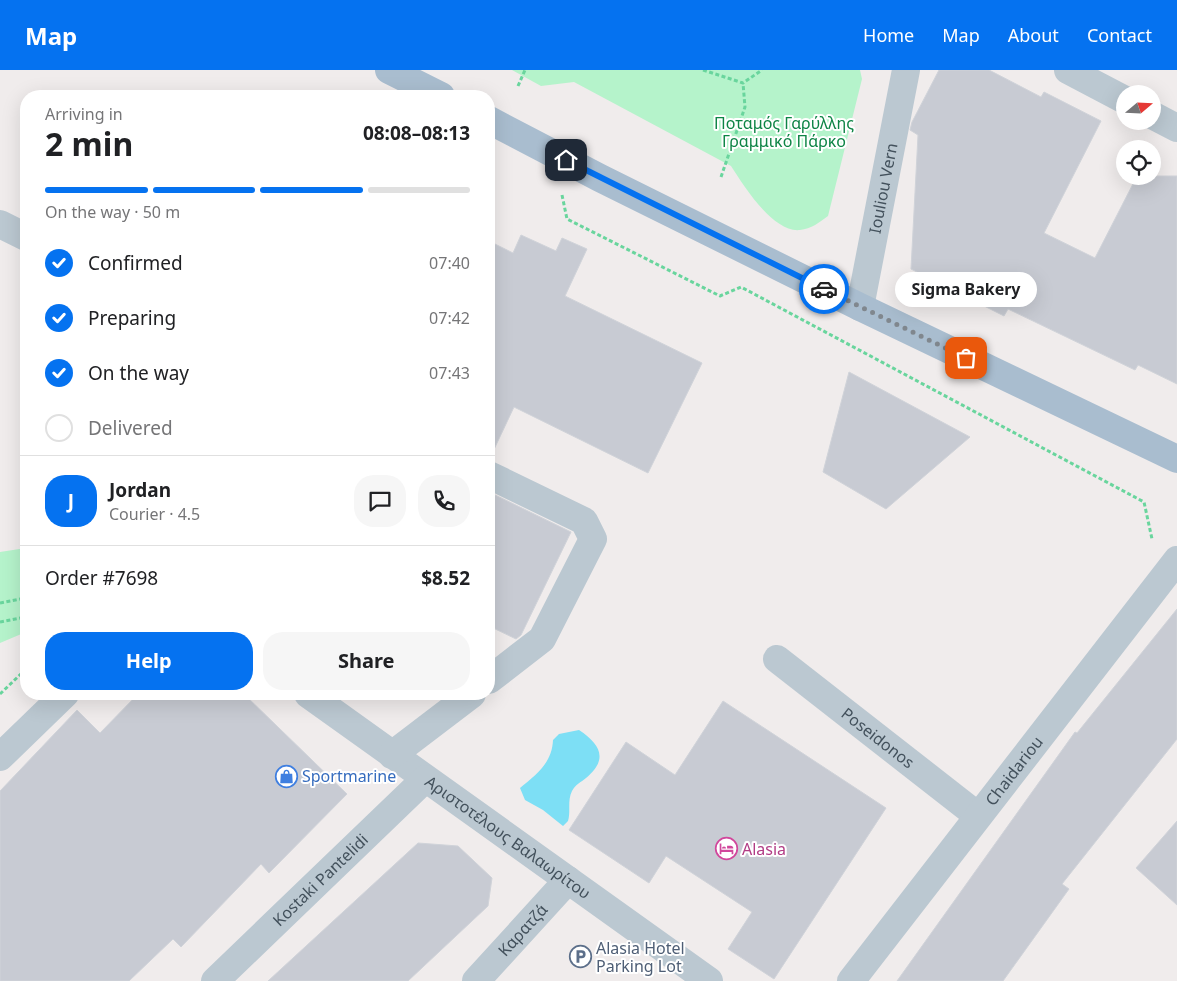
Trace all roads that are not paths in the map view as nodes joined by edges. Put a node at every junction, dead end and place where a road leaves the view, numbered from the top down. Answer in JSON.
{"nodes":[{"id":1,"x":389,"y":70,"type":"edge"},
{"id":2,"x":906,"y":70,"type":"edge"},
{"id":3,"x":1068,"y":70,"type":"edge"},
{"id":4,"x":429,"y":90,"type":"edge"},
{"id":5,"x":1116,"y":95,"type":"edge"},
{"id":6,"x":1161,"y":120,"type":"edge"},
{"id":7,"x":495,"y":123,"type":"edge"},
{"id":8,"x":1177,"y":128,"type":"edge"},
{"id":9,"x":0,"y":224,"type":"edge"},
{"id":10,"x":20,"y":234,"type":"edge"},
{"id":11,"x":860,"y":307,"type":"junction"},
{"id":12,"x":1177,"y":459,"type":"edge"},
{"id":13,"x":495,"y":478,"type":"edge"},
{"id":14,"x":1177,"y":560,"type":"edge"},
{"id":15,"x":777,"y":659,"type":"dead end"},
{"id":16,"x":495,"y":675,"type":"edge"},
{"id":17,"x":59,"y":700,"type":"edge"},
{"id":18,"x":316,"y":700,"type":"edge"},
{"id":19,"x":464,"y":700,"type":"edge"},
{"id":20,"x":392,"y":755,"type":"junction"},
{"id":21,"x":0,"y":757,"type":"edge"},
{"id":22,"x":425,"y":779,"type":"junction"},
{"id":23,"x":978,"y":816,"type":"junction"},
{"id":24,"x":568,"y":880,"type":"junction"},
{"id":25,"x":215,"y":981,"type":"edge"},
{"id":26,"x":476,"y":981,"type":"edge"},
{"id":27,"x":709,"y":981,"type":"edge"},
{"id":28,"x":851,"y":981,"type":"edge"}],
"edges":[{"from":1,"to":4,"type":"main road"},
{"from":2,"to":11,"type":"street","name":"Iouliou Vern"},
{"from":3,"to":5,"type":"street"},
{"from":6,"to":8,"type":"street"},
{"from":7,"to":11,"type":"main road"},
{"from":9,"to":10,"type":"street"},
{"from":11,"to":12,"type":"main road"},
{"from":13,"to":16,"type":"street"},
{"from":14,"to":23,"type":"street","name":"Chaidariou"},
{"from":15,"to":23,"type":"street","name":"Poseidonos"},
{"from":17,"to":21,"type":"street"},
{"from":18,"to":20,"type":"street","name":"Αριστοτέλους Βαλαωρίτου"},
{"from":19,"to":20,"type":"street"},
{"from":20,"to":22,"type":"street","name":"Αριστοτέλους Βαλαωρίτου"},
{"from":22,"to":24,"type":"street","name":"Αριστοτέλους Βαλαωρίτου"},
{"from":22,"to":25,"type":"street","name":"Kostaki Pantelidi"},
{"from":23,"to":28,"type":"street","name":"Chaidariou"},
{"from":24,"to":26,"type":"street","name":"Καρατζά"},
{"from":24,"to":27,"type":"street","name":"Αριστοτέλους Βαλαωρίτου"}]}
